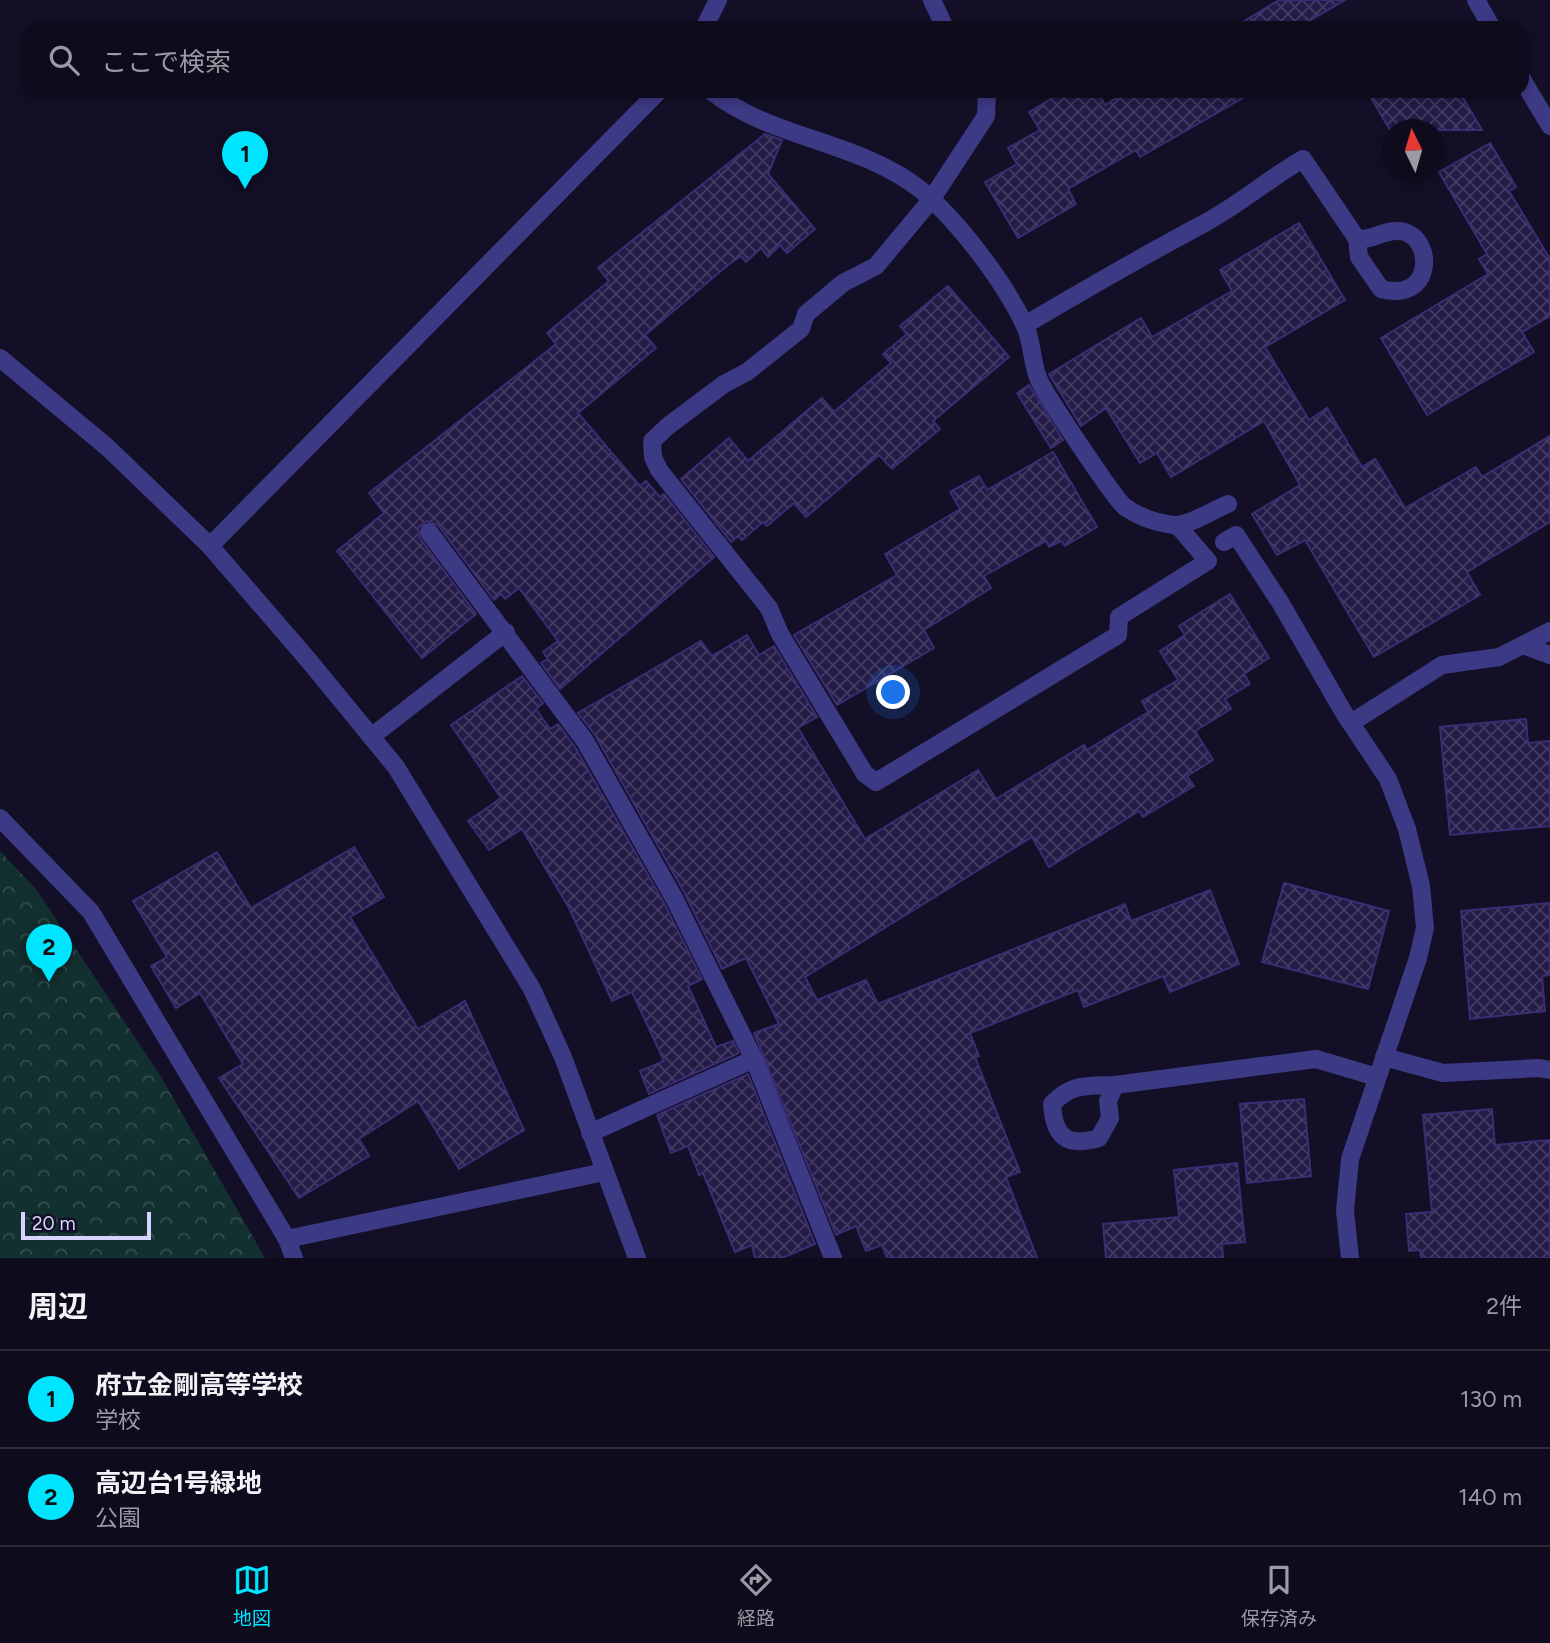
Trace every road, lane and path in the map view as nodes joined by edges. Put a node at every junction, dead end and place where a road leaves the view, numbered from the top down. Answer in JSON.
{"nodes":[{"id":1,"x":718,"y":0,"type":"edge"},
{"id":2,"x":932,"y":0,"type":"edge"},
{"id":3,"x":1476,"y":0,"type":"edge"},
{"id":4,"x":708,"y":21,"type":"edge"},
{"id":5,"x":942,"y":21,"type":"edge"},
{"id":6,"x":1488,"y":21,"type":"edge"},
{"id":7,"x":1529,"y":91,"type":"edge"},
{"id":8,"x":652,"y":98,"type":"edge"},
{"id":9,"x":720,"y":98,"type":"edge"},
{"id":10,"x":987,"y":98,"type":"edge"},
{"id":11,"x":1550,"y":126,"type":"edge"},
{"id":12,"x":931,"y":200,"type":"junction"},
{"id":13,"x":1357,"y":239,"type":"dead end"},
{"id":14,"x":1025,"y":325,"type":"junction"},
{"id":15,"x":0,"y":358,"type":"edge"},
{"id":16,"x":1228,"y":504,"type":"dead end"},
{"id":17,"x":1177,"y":526,"type":"junction"},
{"id":18,"x":429,"y":532,"type":"dead end"},
{"id":19,"x":1224,"y":542,"type":"dead end"},
{"id":20,"x":210,"y":546,"type":"junction"},
{"id":21,"x":1550,"y":631,"type":"edge"},
{"id":22,"x":506,"y":632,"type":"junction"},
{"id":23,"x":1523,"y":645,"type":"junction"},
{"id":24,"x":1550,"y":655,"type":"edge"},
{"id":25,"x":1351,"y":723,"type":"junction"},
{"id":26,"x":371,"y":737,"type":"junction"},
{"id":27,"x":0,"y":818,"type":"edge"},
{"id":28,"x":1384,"y":1057,"type":"junction"},
{"id":29,"x":754,"y":1059,"type":"junction"},
{"id":30,"x":1550,"y":1070,"type":"edge"},
{"id":31,"x":1377,"y":1077,"type":"junction"},
{"id":32,"x":1115,"y":1085,"type":"dead end"},
{"id":33,"x":590,"y":1133,"type":"junction"},
{"id":34,"x":604,"y":1171,"type":"junction"},
{"id":35,"x":287,"y":1239,"type":"junction"},
{"id":36,"x":294,"y":1258,"type":"edge"},
{"id":37,"x":637,"y":1258,"type":"edge"},
{"id":38,"x":833,"y":1258,"type":"edge"},
{"id":39,"x":1350,"y":1258,"type":"edge"}],
"edges":[{"from":1,"to":4,"type":"street"},
{"from":2,"to":5,"type":"street"},
{"from":3,"to":6,"type":"street"},
{"from":7,"to":11,"type":"street"},
{"from":8,"to":20,"type":"street"},
{"from":9,"to":12,"type":"street"},
{"from":10,"to":12,"type":"street"},
{"from":12,"to":14,"type":"street"},
{"from":12,"to":17,"type":"street"},
{"from":13,"to":14,"type":"street"},
{"from":14,"to":17,"type":"street"},
{"from":15,"to":20,"type":"street"},
{"from":16,"to":17,"type":"street"},
{"from":18,"to":22,"type":"street"},
{"from":19,"to":25,"type":"street"},
{"from":20,"to":26,"type":"street"},
{"from":21,"to":23,"type":"street"},
{"from":22,"to":26,"type":"street"},
{"from":22,"to":29,"type":"street"},
{"from":23,"to":24,"type":"street"},
{"from":23,"to":25,"type":"street"},
{"from":25,"to":28,"type":"street"},
{"from":26,"to":33,"type":"street"},
{"from":27,"to":35,"type":"street"},
{"from":28,"to":30,"type":"street"},
{"from":28,"to":31,"type":"street"},
{"from":29,"to":33,"type":"street"},
{"from":29,"to":38,"type":"street"},
{"from":31,"to":32,"type":"street"},
{"from":31,"to":39,"type":"street"},
{"from":33,"to":34,"type":"street"},
{"from":34,"to":35,"type":"street"},
{"from":34,"to":37,"type":"street"},
{"from":35,"to":36,"type":"street"}]}
